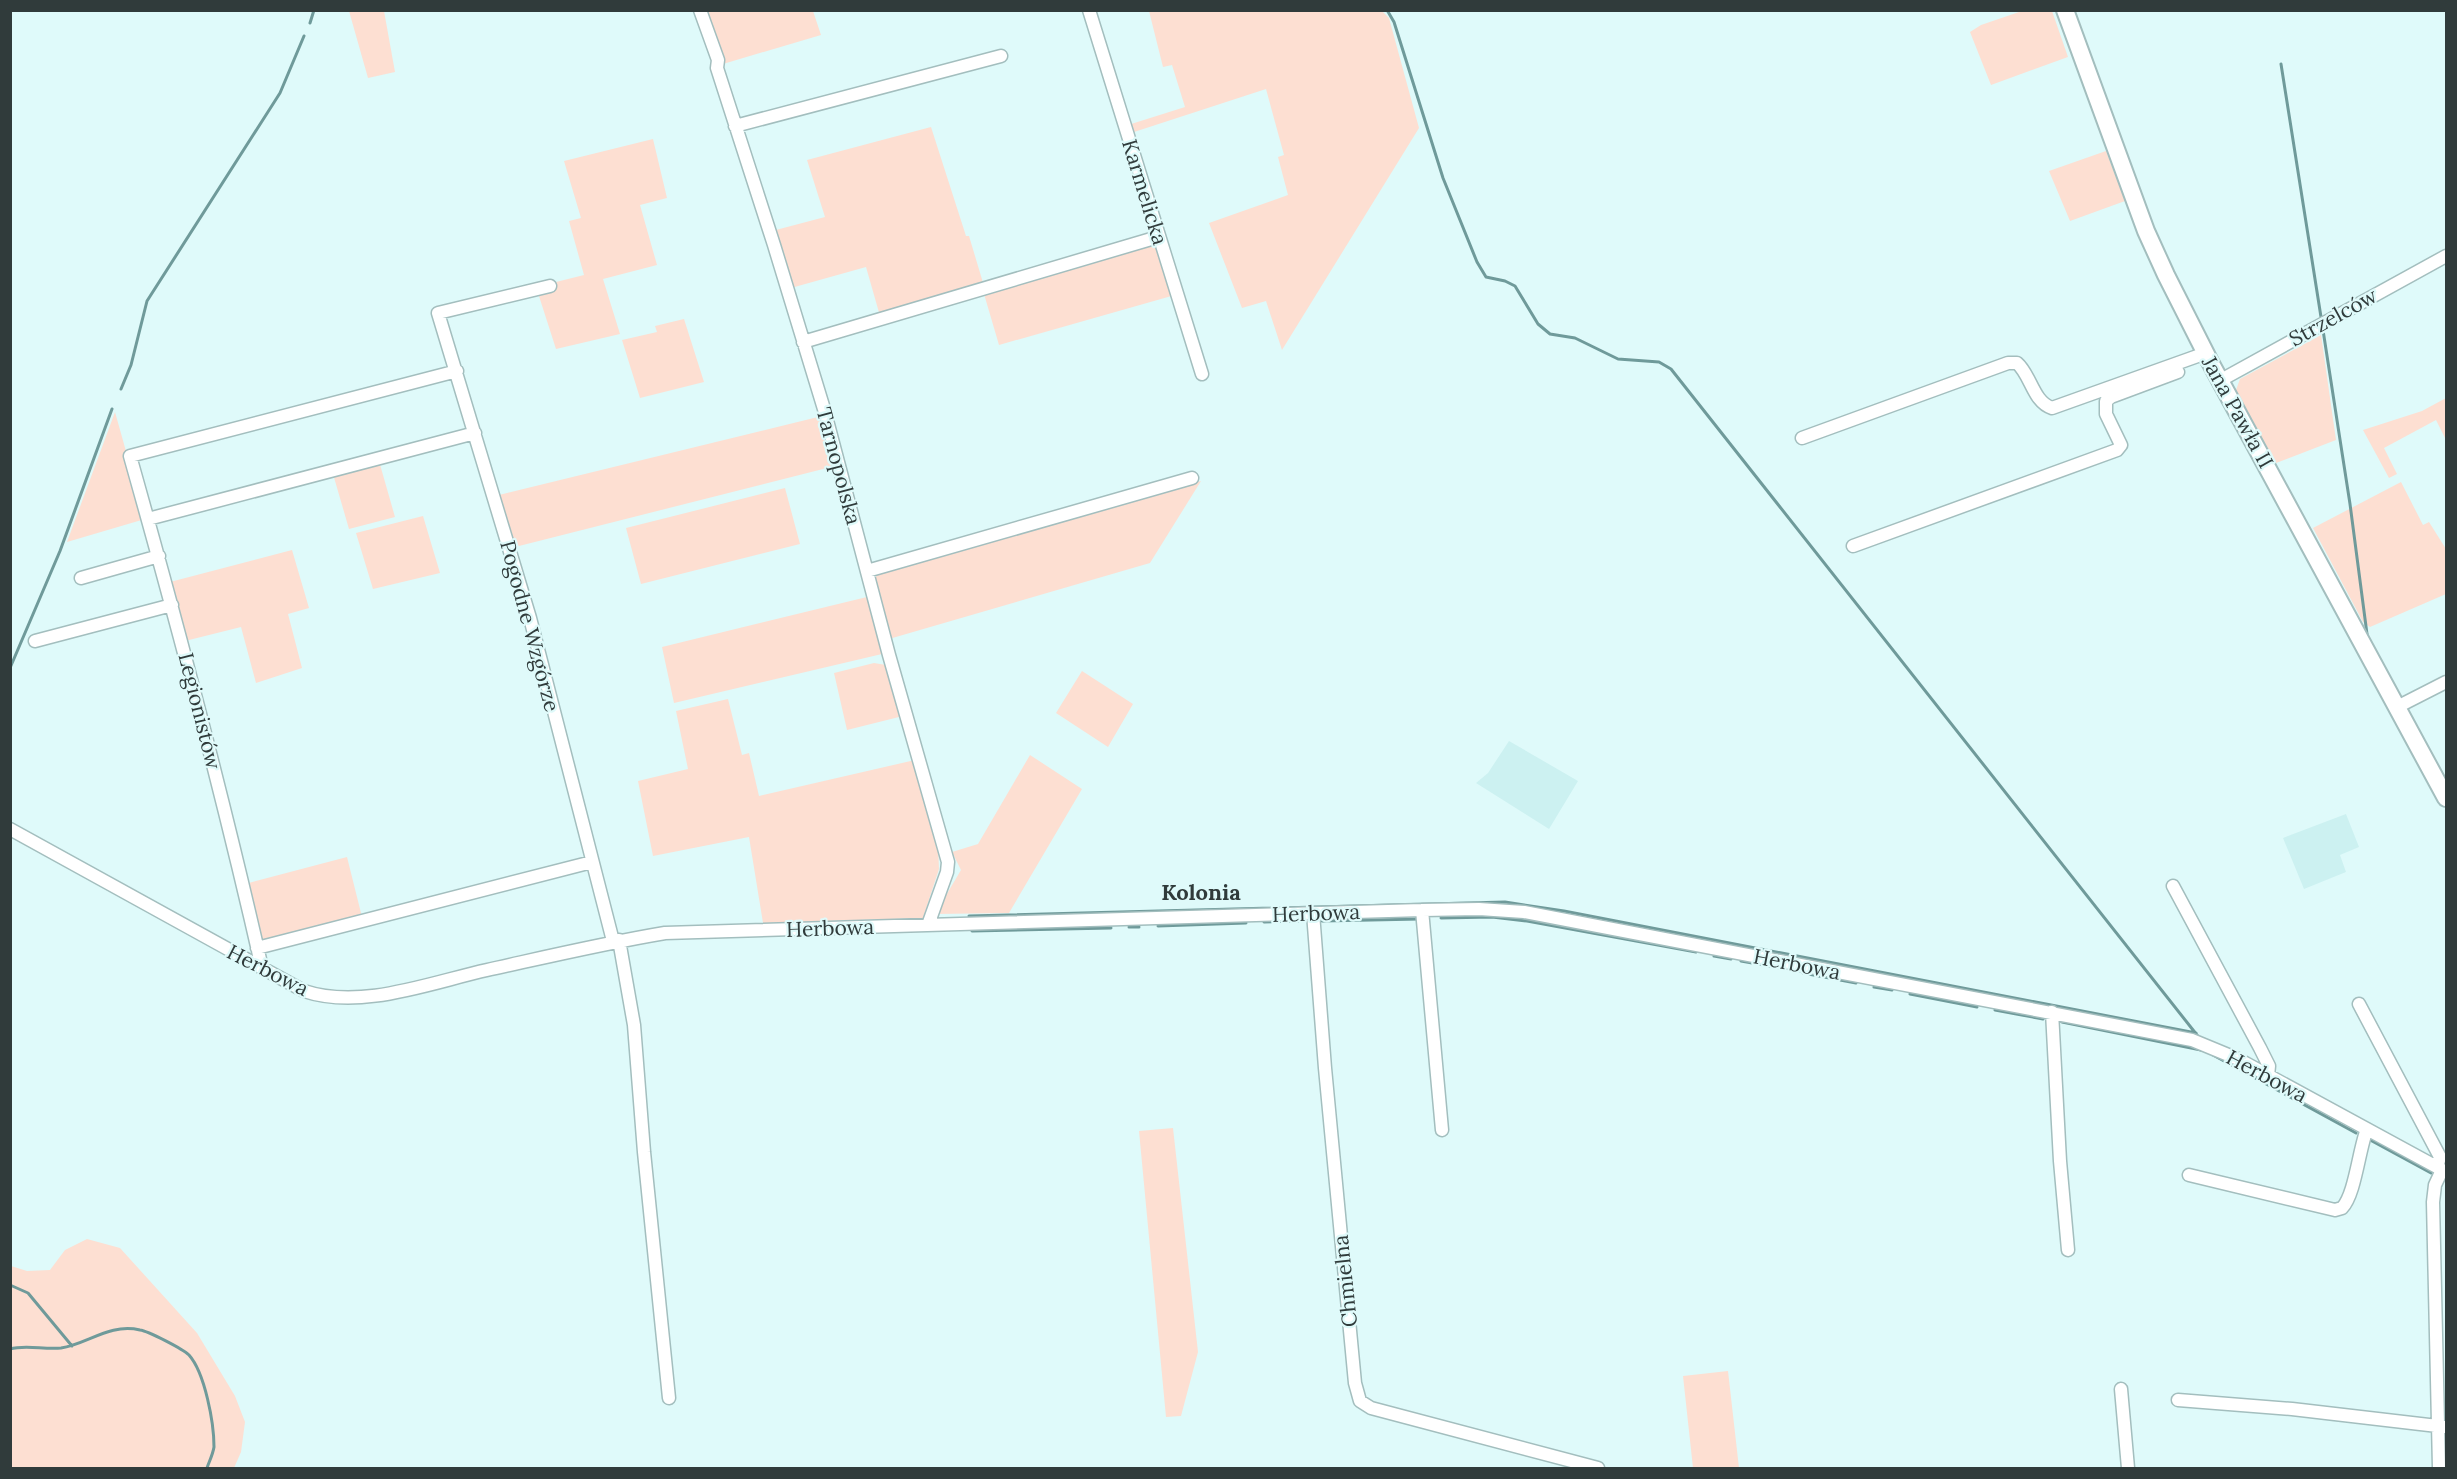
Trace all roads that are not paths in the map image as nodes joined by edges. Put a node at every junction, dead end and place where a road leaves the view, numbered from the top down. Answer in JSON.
{"nodes":[{"id":1,"x":700,"y":10,"type":"edge"},
{"id":2,"x":1089,"y":10,"type":"edge"},
{"id":3,"x":2065,"y":10,"type":"edge"},
{"id":4,"x":1001,"y":56,"type":"dead end"},
{"id":5,"x":735,"y":126,"type":"junction"},
{"id":6,"x":1158,"y":237,"type":"junction"},
{"id":7,"x":2446,"y":256,"type":"edge"},
{"id":8,"x":550,"y":286,"type":"dead end"},
{"id":9,"x":803,"y":342,"type":"junction"},
{"id":10,"x":2207,"y":357,"type":"junction"},
{"id":11,"x":457,"y":371,"type":"junction"},
{"id":12,"x":1202,"y":374,"type":"dead end"},
{"id":13,"x":2221,"y":380,"type":"junction"},
{"id":14,"x":475,"y":433,"type":"junction"},
{"id":15,"x":1802,"y":438,"type":"dead end"},
{"id":16,"x":1192,"y":478,"type":"dead end"},
{"id":17,"x":148,"y":519,"type":"junction"},
{"id":18,"x":1853,"y":546,"type":"dead end"},
{"id":19,"x":159,"y":556,"type":"junction"},
{"id":20,"x":867,"y":571,"type":"junction"},
{"id":21,"x":81,"y":578,"type":"dead end"},
{"id":22,"x":172,"y":605,"type":"junction"},
{"id":23,"x":35,"y":641,"type":"dead end"},
{"id":24,"x":2446,"y":682,"type":"edge"},
{"id":25,"x":2397,"y":707,"type":"junction"},
{"id":26,"x":2446,"y":798,"type":"edge"},
{"id":27,"x":10,"y":829,"type":"edge"},
{"id":28,"x":592,"y":862,"type":"junction"},
{"id":29,"x":2173,"y":886,"type":"dead end"},
{"id":30,"x":1422,"y":910,"type":"junction"},
{"id":31,"x":1313,"y":913,"type":"junction"},
{"id":32,"x":928,"y":925,"type":"junction"},
{"id":33,"x":616,"y":941,"type":"junction"},
{"id":34,"x":257,"y":948,"type":"junction"},
{"id":35,"x":262,"y":968,"type":"junction"},
{"id":36,"x":2360,"y":1004,"type":"dead end"},
{"id":37,"x":2052,"y":1012,"type":"junction"},
{"id":38,"x":2268,"y":1076,"type":"junction"},
{"id":39,"x":2367,"y":1129,"type":"junction"},
{"id":40,"x":1442,"y":1130,"type":"dead end"},
{"id":41,"x":2442,"y":1170,"type":"edge"},
{"id":42,"x":2189,"y":1175,"type":"dead end"},
{"id":43,"x":2068,"y":1250,"type":"dead end"},
{"id":44,"x":2442,"y":1373,"type":"edge"},
{"id":45,"x":2121,"y":1389,"type":"dead end"},
{"id":46,"x":669,"y":1398,"type":"dead end"},
{"id":47,"x":2178,"y":1400,"type":"dead end"},
{"id":48,"x":2442,"y":1427,"type":"edge"},
{"id":49,"x":1554,"y":1463,"type":"edge"},
{"id":50,"x":1596,"y":1468,"type":"edge"},
{"id":51,"x":2128,"y":1468,"type":"edge"},
{"id":52,"x":2439,"y":1468,"type":"edge"}],
"edges":[{"from":1,"to":5,"type":"street","name":"Tarnopolska"},
{"from":2,"to":6,"type":"street","name":"Karmelicka"},
{"from":3,"to":10,"type":"street","name":"Jana Pawła II"},
{"from":4,"to":5,"type":"street"},
{"from":5,"to":9,"type":"street","name":"Tarnopolska"},
{"from":6,"to":9,"type":"street"},
{"from":6,"to":12,"type":"street","name":"Karmelicka"},
{"from":7,"to":13,"type":"street","name":"Strzelców"},
{"from":8,"to":11,"type":"street","name":"Pogodne Wzgórze"},
{"from":9,"to":20,"type":"street","name":"Tarnopolska"},
{"from":10,"to":13,"type":"street","name":"Jana Pawła II"},
{"from":10,"to":15,"type":"street"},
{"from":10,"to":18,"type":"street"},
{"from":11,"to":14,"type":"street","name":"Pogodne Wzgórze"},
{"from":11,"to":17,"type":"street","name":"Legionistów"},
{"from":13,"to":25,"type":"street","name":"Jana Pawła II"},
{"from":14,"to":17,"type":"street"},
{"from":14,"to":28,"type":"street","name":"Pogodne Wzgórze"},
{"from":16,"to":20,"type":"street"},
{"from":17,"to":19,"type":"street","name":"Legionistów"},
{"from":19,"to":21,"type":"street"},
{"from":19,"to":22,"type":"street","name":"Legionistów"},
{"from":20,"to":32,"type":"street","name":"Tarnopolska"},
{"from":22,"to":23,"type":"street"},
{"from":22,"to":34,"type":"street","name":"Legionistów"},
{"from":24,"to":25,"type":"street"},
{"from":25,"to":26,"type":"street","name":"Jana Pawła II"},
{"from":27,"to":35,"type":"street","name":"Herbowa"},
{"from":28,"to":33,"type":"street","name":"Pogodne Wzgórze"},
{"from":28,"to":34,"type":"street"},
{"from":29,"to":38,"type":"street"},
{"from":30,"to":31,"type":"street","name":"Herbowa"},
{"from":30,"to":37,"type":"street","name":"Herbowa"},
{"from":30,"to":40,"type":"street"},
{"from":31,"to":32,"type":"street","name":"Herbowa"},
{"from":31,"to":49,"type":"street","name":"Chmielna"},
{"from":32,"to":33,"type":"street","name":"Herbowa"},
{"from":33,"to":35,"type":"street","name":"Herbowa"},
{"from":33,"to":46,"type":"street","name":"Pogodne Wzgórze"},
{"from":34,"to":35,"type":"street","name":"Legionistów"},
{"from":36,"to":41,"type":"street"},
{"from":37,"to":38,"type":"street","name":"Herbowa"},
{"from":37,"to":43,"type":"street"},
{"from":38,"to":39,"type":"street","name":"Herbowa"},
{"from":39,"to":41,"type":"street","name":"Herbowa"},
{"from":39,"to":42,"type":"street"},
{"from":41,"to":44,"type":"street"},
{"from":44,"to":48,"type":"street"},
{"from":45,"to":51,"type":"street"},
{"from":47,"to":48,"type":"street"},
{"from":48,"to":52,"type":"street"},
{"from":49,"to":50,"type":"street","name":"Chmielna"}]}
